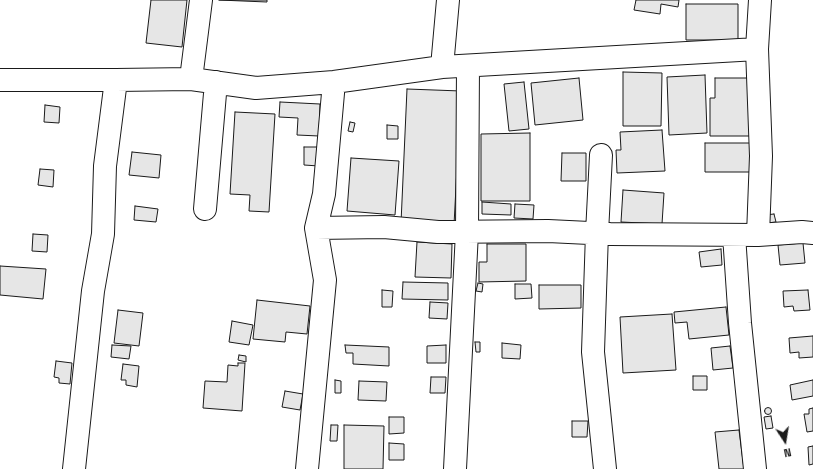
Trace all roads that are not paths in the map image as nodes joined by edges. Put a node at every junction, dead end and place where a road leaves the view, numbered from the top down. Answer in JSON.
{"nodes":[{"id":1,"x":201,"y":0,"type":"edge"},
{"id":2,"x":448,"y":0,"type":"edge"},
{"id":3,"x":760,"y":0,"type":"edge"},
{"id":4,"x":757,"y":49,"type":"junction"},
{"id":5,"x":468,"y":66,"type":"junction"},
{"id":6,"x":442,"y":67,"type":"junction"},
{"id":7,"x":191,"y":79,"type":"junction"},
{"id":8,"x":0,"y":80,"type":"edge"},
{"id":9,"x":116,"y":80,"type":"junction"},
{"id":10,"x":216,"y":82,"type":"junction"},
{"id":11,"x":334,"y":82,"type":"junction"},
{"id":12,"x":601,"y":155,"type":"dead end"},
{"id":13,"x":205,"y":209,"type":"dead end"},
{"id":14,"x":316,"y":228,"type":"junction"},
{"id":15,"x":467,"y":232,"type":"junction"},
{"id":16,"x":813,"y":233,"type":"edge"},
{"id":17,"x":597,"y":234,"type":"junction"},
{"id":18,"x":734,"y":235,"type":"junction"},
{"id":19,"x":758,"y":235,"type":"junction"},
{"id":20,"x":74,"y":469,"type":"edge"},
{"id":21,"x":307,"y":469,"type":"edge"},
{"id":22,"x":455,"y":469,"type":"edge"},
{"id":23,"x":605,"y":469,"type":"edge"},
{"id":24,"x":754,"y":469,"type":"edge"}],
"edges":[{"from":1,"to":7,"type":"street"},
{"from":2,"to":6,"type":"street"},
{"from":3,"to":4,"type":"street"},
{"from":4,"to":5,"type":"street"},
{"from":4,"to":19,"type":"street"},
{"from":5,"to":6,"type":"street"},
{"from":5,"to":15,"type":"street"},
{"from":6,"to":11,"type":"street"},
{"from":7,"to":9,"type":"street"},
{"from":7,"to":10,"type":"street"},
{"from":8,"to":9,"type":"street"},
{"from":9,"to":20,"type":"street"},
{"from":10,"to":11,"type":"street"},
{"from":10,"to":13,"type":"street"},
{"from":11,"to":14,"type":"street"},
{"from":12,"to":17,"type":"street"},
{"from":14,"to":15,"type":"street"},
{"from":14,"to":21,"type":"street"},
{"from":15,"to":17,"type":"street"},
{"from":15,"to":22,"type":"street"},
{"from":16,"to":19,"type":"street"},
{"from":17,"to":18,"type":"street"},
{"from":17,"to":23,"type":"street"},
{"from":18,"to":19,"type":"street"},
{"from":18,"to":24,"type":"street"}]}
